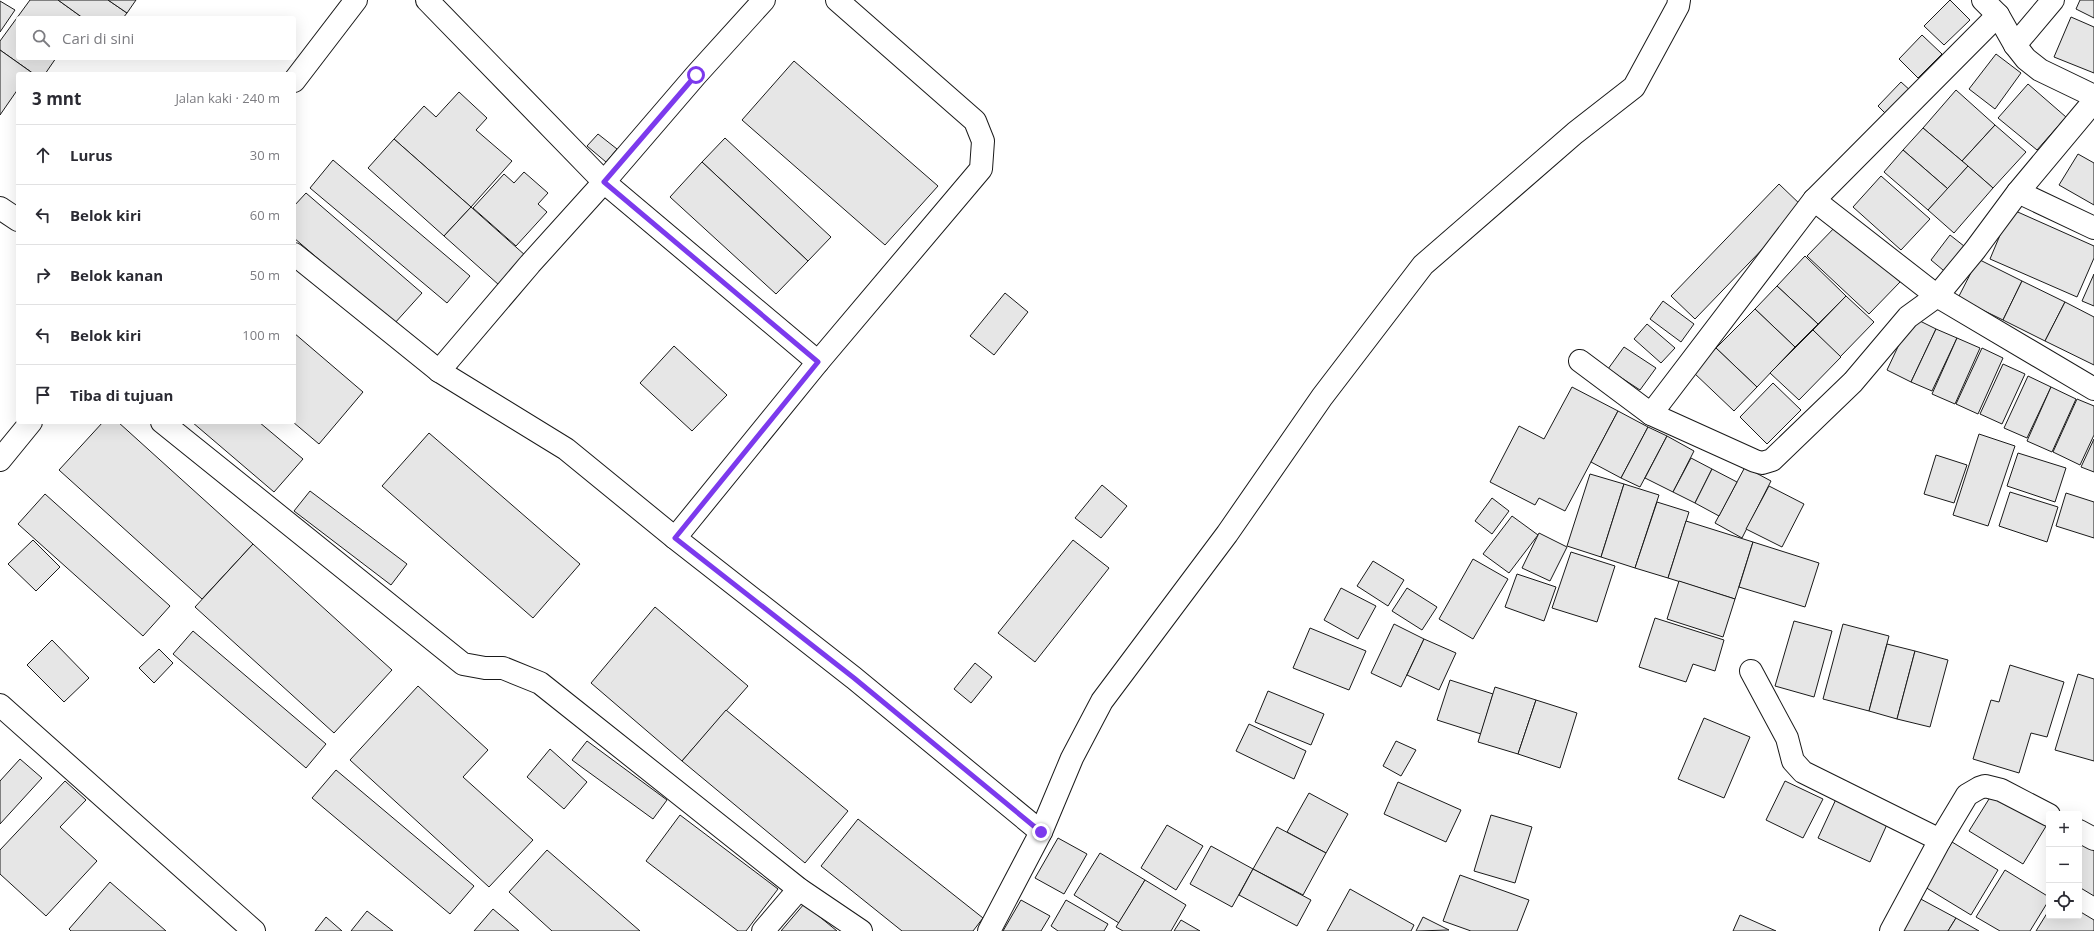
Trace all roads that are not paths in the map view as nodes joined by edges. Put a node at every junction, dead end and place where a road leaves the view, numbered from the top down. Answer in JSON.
{"nodes":[{"id":1,"x":356,"y":0,"type":"edge"},
{"id":2,"x":427,"y":0,"type":"edge"},
{"id":3,"x":764,"y":0,"type":"edge"},
{"id":4,"x":837,"y":0,"type":"edge"},
{"id":5,"x":1679,"y":0,"type":"edge"},
{"id":6,"x":1983,"y":0,"type":"edge"},
{"id":7,"x":2053,"y":0,"type":"edge"},
{"id":8,"x":1998,"y":15,"type":"junction"},
{"id":9,"x":2015,"y":45,"type":"junction"},
{"id":10,"x":296,"y":78,"type":"edge"},
{"id":11,"x":2094,"y":96,"type":"edge"},
{"id":12,"x":2094,"y":101,"type":"edge"},
{"id":13,"x":604,"y":182,"type":"junction"},
{"id":14,"x":2018,"y":192,"type":"junction"},
{"id":15,"x":1814,"y":200,"type":"junction"},
{"id":16,"x":0,"y":208,"type":"edge"},
{"id":17,"x":16,"y":219,"type":"edge"},
{"id":18,"x":2094,"y":228,"type":"edge"},
{"id":19,"x":296,"y":256,"type":"edge"},
{"id":20,"x":1937,"y":296,"type":"junction"},
{"id":21,"x":1580,"y":361,"type":"dead end"},
{"id":22,"x":818,"y":362,"type":"junction"},
{"id":23,"x":439,"y":371,"type":"junction"},
{"id":24,"x":2094,"y":390,"type":"edge"},
{"id":25,"x":1651,"y":414,"type":"junction"},
{"id":26,"x":29,"y":424,"type":"edge"},
{"id":27,"x":164,"y":424,"type":"edge"},
{"id":28,"x":0,"y":460,"type":"edge"},
{"id":29,"x":675,"y":538,"type":"junction"},
{"id":30,"x":1750,"y":671,"type":"dead end"},
{"id":31,"x":0,"y":704,"type":"edge"},
{"id":32,"x":2046,"y":813,"type":"edge"},
{"id":33,"x":1041,"y":832,"type":"junction"},
{"id":34,"x":2082,"y":833,"type":"edge"},
{"id":35,"x":2094,"y":839,"type":"edge"},
{"id":36,"x":1940,"y":840,"type":"junction"},
{"id":37,"x":799,"y":889,"type":"junction"},
{"id":38,"x":254,"y":931,"type":"edge"},
{"id":39,"x":763,"y":931,"type":"edge"},
{"id":40,"x":861,"y":931,"type":"edge"},
{"id":41,"x":989,"y":931,"type":"edge"},
{"id":42,"x":1891,"y":931,"type":"edge"}],
"edges":[{"from":1,"to":10,"type":"street"},
{"from":2,"to":13,"type":"street"},
{"from":3,"to":13,"type":"street"},
{"from":4,"to":22,"type":"street"},
{"from":5,"to":33,"type":"street"},
{"from":6,"to":8,"type":"street"},
{"from":7,"to":9,"type":"street"},
{"from":8,"to":9,"type":"street"},
{"from":8,"to":15,"type":"street"},
{"from":9,"to":11,"type":"street"},
{"from":12,"to":14,"type":"street"},
{"from":13,"to":22,"type":"street"},
{"from":13,"to":23,"type":"street"},
{"from":14,"to":18,"type":"street"},
{"from":14,"to":20,"type":"street"},
{"from":15,"to":20,"type":"street"},
{"from":15,"to":25,"type":"street"},
{"from":16,"to":17,"type":"street"},
{"from":19,"to":23,"type":"street"},
{"from":20,"to":24,"type":"street"},
{"from":20,"to":25,"type":"street"},
{"from":21,"to":25,"type":"street"},
{"from":22,"to":29,"type":"street"},
{"from":23,"to":29,"type":"street"},
{"from":26,"to":28,"type":"street"},
{"from":27,"to":37,"type":"street"},
{"from":29,"to":33,"type":"street"},
{"from":30,"to":36,"type":"street"},
{"from":31,"to":38,"type":"street"},
{"from":32,"to":36,"type":"street"},
{"from":33,"to":41,"type":"street"},
{"from":34,"to":35,"type":"street"},
{"from":36,"to":42,"type":"street"},
{"from":37,"to":39,"type":"street"},
{"from":37,"to":40,"type":"street"}]}
